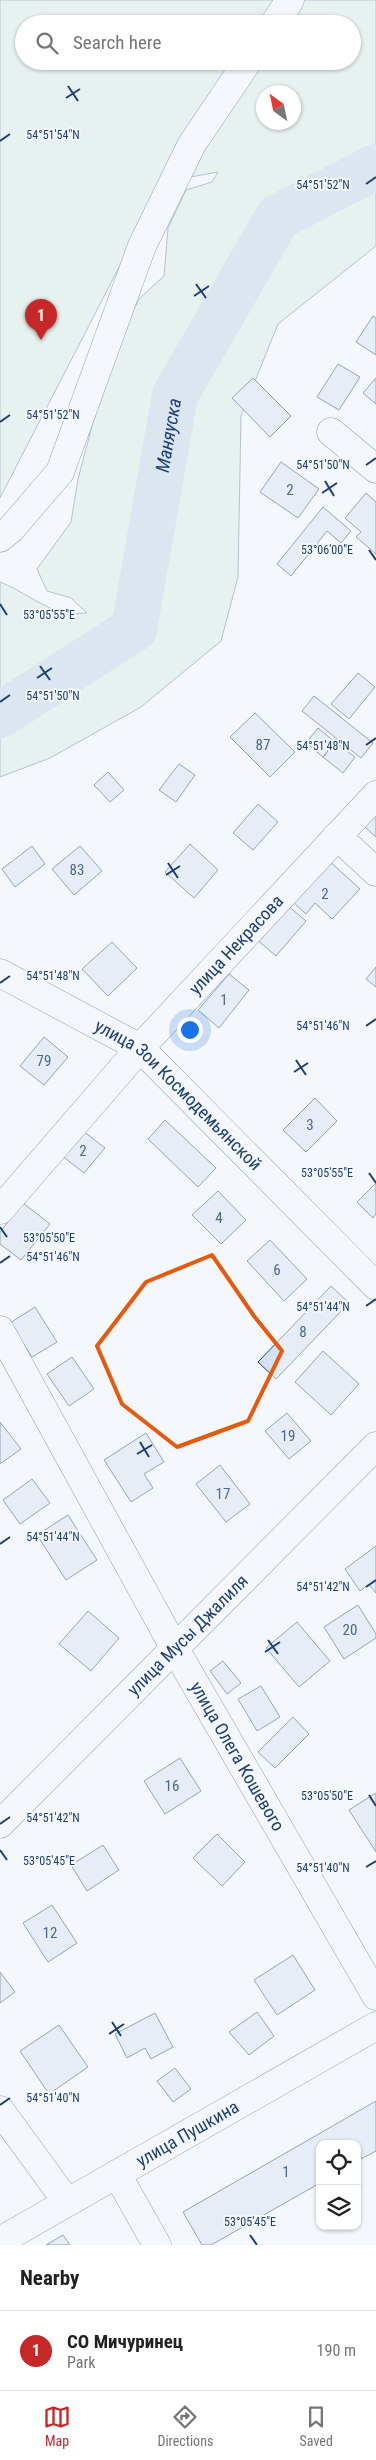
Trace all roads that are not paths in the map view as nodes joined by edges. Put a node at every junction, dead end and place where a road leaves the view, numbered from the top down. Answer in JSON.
{"nodes":[{"id":1,"x":290,"y":0,"type":"edge"},
{"id":2,"x":280,"y":15,"type":"edge"},
{"id":3,"x":242,"y":70,"type":"edge"},
{"id":4,"x":330,"y":432,"type":"dead end"},
{"id":5,"x":376,"y":469,"type":"edge"},
{"id":6,"x":0,"y":538,"type":"edge"},
{"id":7,"x":376,"y":795,"type":"edge"},
{"id":8,"x":337,"y":836,"type":"junction"},
{"id":9,"x":376,"y":872,"type":"edge"},
{"id":10,"x":0,"y":973,"type":"edge"},
{"id":11,"x":140,"y":1048,"type":"junction"},
{"id":12,"x":0,"y":1210,"type":"edge"},
{"id":13,"x":376,"y":1286,"type":"edge"},
{"id":14,"x":0,"y":1330,"type":"edge"},
{"id":15,"x":376,"y":1446,"type":"edge"},
{"id":16,"x":175,"y":1650,"type":"junction"},
{"id":17,"x":0,"y":1824,"type":"edge"},
{"id":18,"x":376,"y":1996,"type":"edge"},
{"id":19,"x":376,"y":2026,"type":"edge"},
{"id":20,"x":0,"y":2110,"type":"edge"},
{"id":21,"x":117,"y":2174,"type":"junction"},
{"id":22,"x":67,"y":2202,"type":"junction"},
{"id":23,"x":0,"y":2241,"type":"edge"},
{"id":24,"x":157,"y":2245,"type":"edge"}],
"edges":[{"from":1,"to":2,"type":"street"},
{"from":3,"to":6,"type":"street"},
{"from":4,"to":5,"type":"street"},
{"from":7,"to":8,"type":"street","name":"улица Некрасова"},
{"from":8,"to":9,"type":"street"},
{"from":8,"to":11,"type":"street","name":"улица Некрасова"},
{"from":10,"to":11,"type":"street","name":"улица Зои Космодемьянской"},
{"from":11,"to":12,"type":"street","name":"улица Некрасова"},
{"from":11,"to":13,"type":"street","name":"улица Зои Космодемьянской"},
{"from":14,"to":16,"type":"street","name":"улица Олега Кошевого"},
{"from":15,"to":16,"type":"street","name":"улица Мусы Джалиля"},
{"from":16,"to":17,"type":"street","name":"улица Мусы Джалиля"},
{"from":16,"to":18,"type":"street","name":"улица Олега Кошевого"},
{"from":19,"to":21,"type":"street","name":"улица Пушкина"},
{"from":20,"to":22,"type":"street"},
{"from":21,"to":22,"type":"street","name":"улица Пушкина"},
{"from":21,"to":24,"type":"street"},
{"from":22,"to":23,"type":"street","name":"улица Пушкина"}]}
